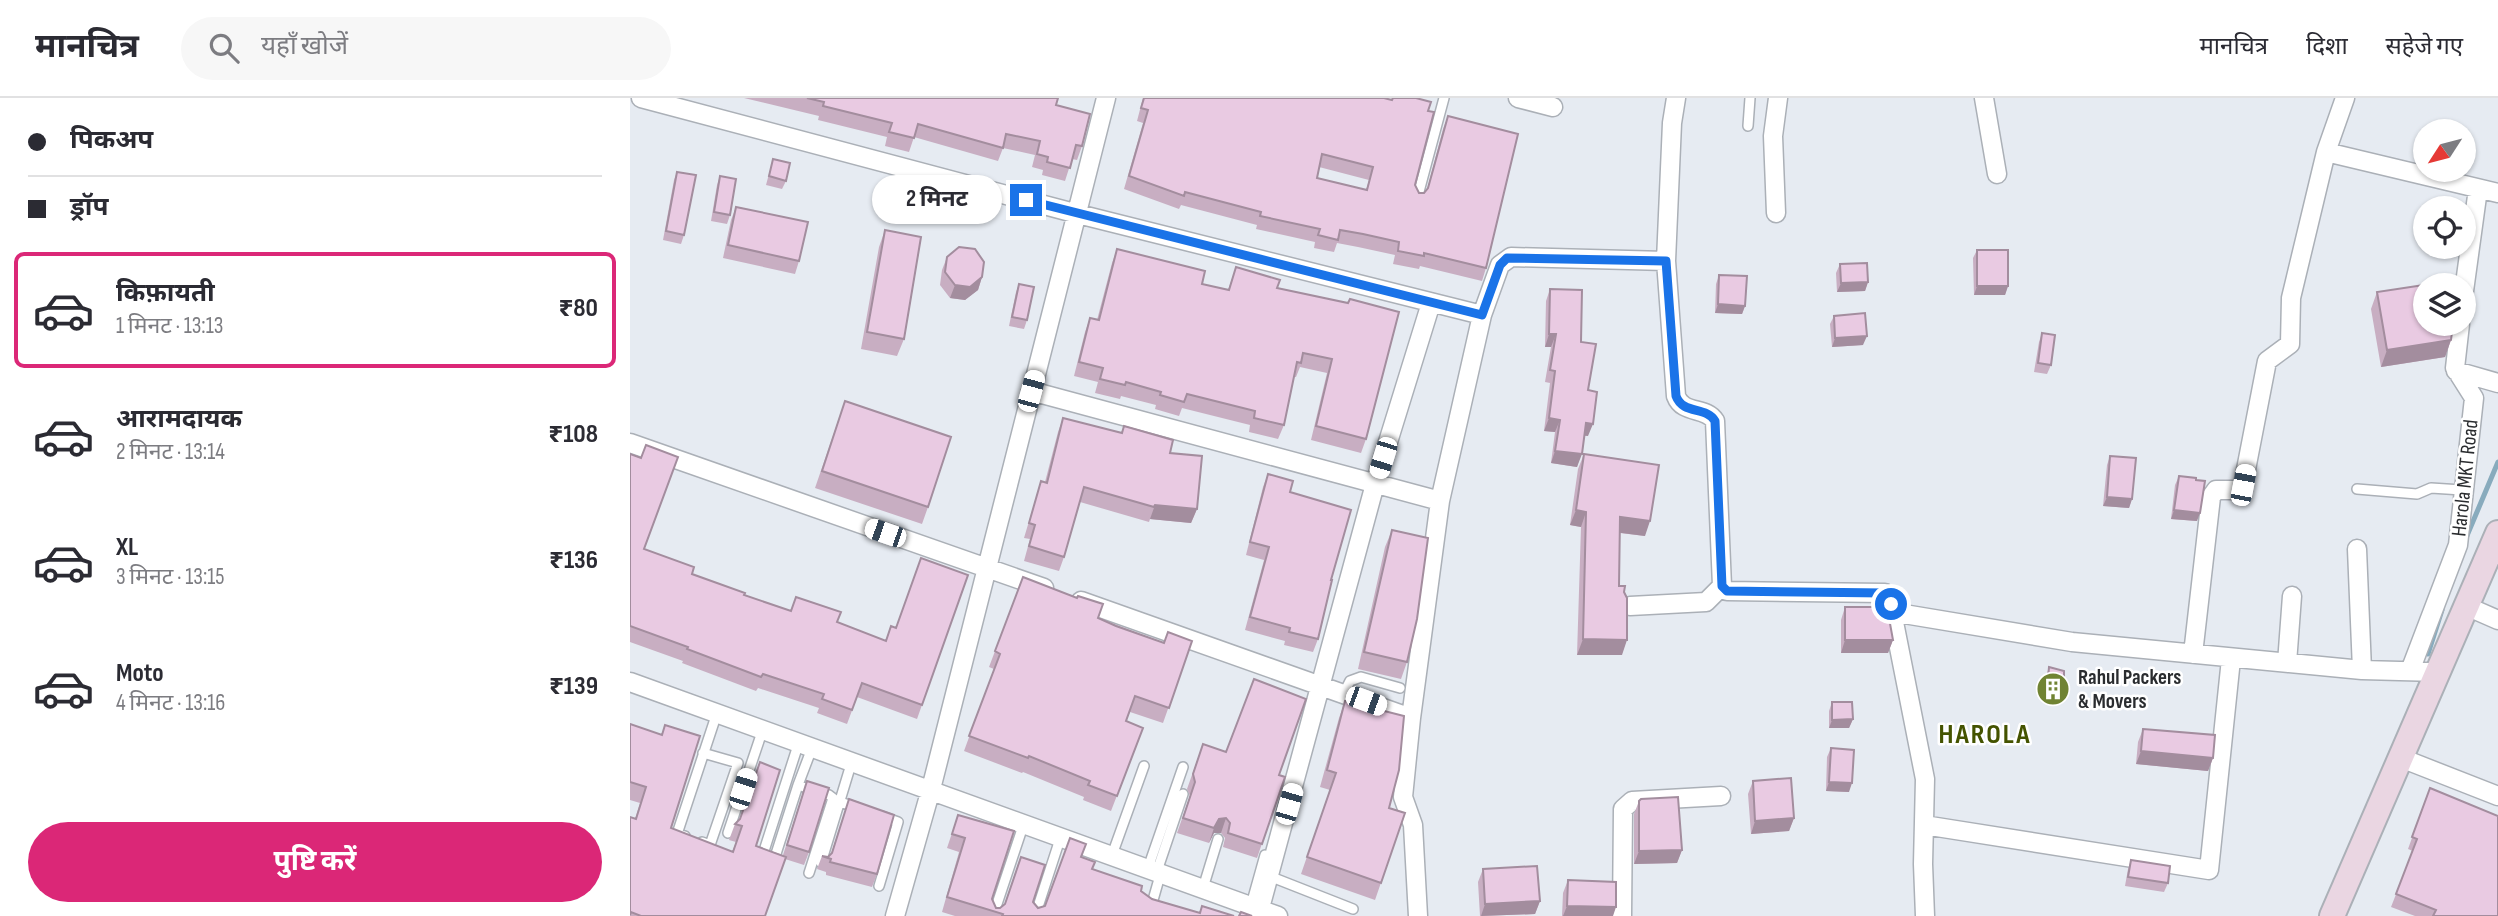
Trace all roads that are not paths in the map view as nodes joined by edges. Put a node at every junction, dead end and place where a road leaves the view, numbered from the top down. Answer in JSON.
{"nodes":[{"id":1,"x":641,"y":98,"type":"edge"},
{"id":2,"x":1106,"y":98,"type":"edge"},
{"id":3,"x":1444,"y":98,"type":"edge"},
{"id":4,"x":1518,"y":98,"type":"edge"},
{"id":5,"x":1676,"y":98,"type":"edge"},
{"id":6,"x":1750,"y":98,"type":"edge"},
{"id":7,"x":1777,"y":98,"type":"edge"},
{"id":8,"x":1984,"y":98,"type":"edge"},
{"id":9,"x":2345,"y":98,"type":"edge"},
{"id":10,"x":689,"y":104,"type":"edge"},
{"id":11,"x":1553,"y":107,"type":"dead end"},
{"id":12,"x":1748,"y":126,"type":"dead end"},
{"id":13,"x":2326,"y":152,"type":"junction"},
{"id":14,"x":1997,"y":174,"type":"dead end"},
{"id":15,"x":2478,"y":188,"type":"junction"},
{"id":16,"x":2498,"y":192,"type":"edge"},
{"id":17,"x":1417,"y":199,"type":"edge"},
{"id":18,"x":1078,"y":214,"type":"junction"},
{"id":19,"x":1776,"y":214,"type":"dead end"},
{"id":20,"x":1666,"y":261,"type":"junction"},
{"id":21,"x":2466,"y":273,"type":"edge"},
{"id":22,"x":1431,"y":303,"type":"junction"},
{"id":23,"x":1482,"y":315,"type":"junction"},
{"id":24,"x":2458,"y":336,"type":"edge"},
{"id":25,"x":2456,"y":372,"type":"junction"},
{"id":26,"x":2498,"y":383,"type":"edge"},
{"id":27,"x":1031,"y":391,"type":"junction"},
{"id":28,"x":630,"y":443,"type":"edge"},
{"id":29,"x":1375,"y":484,"type":"junction"},
{"id":30,"x":2357,"y":489,"type":"dead end"},
{"id":31,"x":2462,"y":490,"type":"junction"},
{"id":32,"x":1440,"y":502,"type":"junction"},
{"id":33,"x":2498,"y":533,"type":"edge"},
{"id":34,"x":2357,"y":549,"type":"dead end"},
{"id":35,"x":986,"y":568,"type":"junction"},
{"id":36,"x":1722,"y":586,"type":"junction"},
{"id":37,"x":2292,"y":596,"type":"dead end"},
{"id":38,"x":1630,"y":606,"type":"edge"},
{"id":39,"x":2466,"y":606,"type":"junction"},
{"id":40,"x":1892,"y":612,"type":"junction"},
{"id":41,"x":2498,"y":620,"type":"edge"},
{"id":42,"x":2193,"y":654,"type":"junction"},
{"id":43,"x":2231,"y":659,"type":"junction"},
{"id":44,"x":2287,"y":663,"type":"junction"},
{"id":45,"x":2362,"y":670,"type":"junction"},
{"id":46,"x":2410,"y":671,"type":"junction"},
{"id":47,"x":2438,"y":672,"type":"junction"},
{"id":48,"x":630,"y":682,"type":"edge"},
{"id":49,"x":1322,"y":685,"type":"junction"},
{"id":50,"x":1400,"y":688,"type":"dead end"},
{"id":51,"x":1344,"y":693,"type":"junction"},
{"id":52,"x":717,"y":713,"type":"junction"},
{"id":53,"x":1411,"y":718,"type":"junction"},
{"id":54,"x":763,"y":729,"type":"junction"},
{"id":55,"x":806,"y":744,"type":"junction"},
{"id":56,"x":703,"y":753,"type":"junction"},
{"id":57,"x":2400,"y":758,"type":"junction"},
{"id":58,"x":852,"y":761,"type":"junction"},
{"id":59,"x":750,"y":766,"type":"junction"},
{"id":60,"x":1144,"y":766,"type":"dead end"},
{"id":61,"x":1183,"y":767,"type":"dead end"},
{"id":62,"x":762,"y":771,"type":"edge"},
{"id":63,"x":774,"y":775,"type":"edge"},
{"id":64,"x":786,"y":779,"type":"junction"},
{"id":65,"x":798,"y":785,"type":"junction"},
{"id":66,"x":931,"y":789,"type":"junction"},
{"id":67,"x":1184,"y":794,"type":"dead end"},
{"id":68,"x":1721,"y":796,"type":"dead end"},
{"id":69,"x":2498,"y":796,"type":"edge"},
{"id":70,"x":840,"y":802,"type":"junction"},
{"id":71,"x":863,"y":810,"type":"edge"},
{"id":72,"x":875,"y":814,"type":"edge"},
{"id":73,"x":1024,"y":823,"type":"junction"},
{"id":74,"x":1924,"y":825,"type":"junction"},
{"id":75,"x":728,"y":833,"type":"dead end"},
{"id":76,"x":1061,"y":836,"type":"junction"},
{"id":77,"x":1218,"y":839,"type":"edge"},
{"id":78,"x":1112,"y":855,"type":"junction"},
{"id":79,"x":1265,"y":855,"type":"edge"},
{"id":80,"x":762,"y":857,"type":"edge"},
{"id":81,"x":775,"y":857,"type":"edge"},
{"id":82,"x":1011,"y":861,"type":"junction"},
{"id":83,"x":821,"y":863,"type":"edge"},
{"id":84,"x":1024,"y":866,"type":"edge"},
{"id":85,"x":1036,"y":870,"type":"edge"},
{"id":86,"x":1155,"y":870,"type":"junction"},
{"id":87,"x":809,"y":873,"type":"dead end"},
{"id":88,"x":1048,"y":874,"type":"junction"},
{"id":89,"x":1269,"y":876,"type":"junction"},
{"id":90,"x":878,"y":886,"type":"edge"},
{"id":91,"x":1203,"y":888,"type":"junction"},
{"id":92,"x":1255,"y":906,"type":"junction"},
{"id":93,"x":1353,"y":909,"type":"dead end"},
{"id":94,"x":1148,"y":911,"type":"edge"},
{"id":95,"x":1162,"y":911,"type":"edge"},
{"id":96,"x":895,"y":916,"type":"edge"},
{"id":97,"x":993,"y":916,"type":"edge"},
{"id":98,"x":1035,"y":916,"type":"edge"},
{"id":99,"x":1279,"y":916,"type":"edge"},
{"id":100,"x":1418,"y":916,"type":"edge"},
{"id":101,"x":1622,"y":916,"type":"edge"},
{"id":102,"x":1925,"y":916,"type":"edge"},
{"id":103,"x":2332,"y":916,"type":"edge"}],
"edges":[{"from":1,"to":10,"type":"street"},
{"from":2,"to":18,"type":"street"},
{"from":3,"to":17,"type":"lane"},
{"from":4,"to":11,"type":"street"},
{"from":5,"to":20,"type":"street"},
{"from":6,"to":12,"type":"lane"},
{"from":7,"to":19,"type":"street"},
{"from":8,"to":14,"type":"street"},
{"from":9,"to":13,"type":"street"},
{"from":10,"to":18,"type":"street"},
{"from":13,"to":15,"type":"street"},
{"from":13,"to":42,"type":"street"},
{"from":15,"to":16,"type":"street"},
{"from":15,"to":21,"type":"street"},
{"from":18,"to":22,"type":"street"},
{"from":18,"to":27,"type":"street"},
{"from":20,"to":23,"type":"street"},
{"from":20,"to":36,"type":"street"},
{"from":22,"to":23,"type":"street"},
{"from":22,"to":29,"type":"street"},
{"from":23,"to":32,"type":"street"},
{"from":24,"to":25,"type":"street"},
{"from":25,"to":26,"type":"street"},
{"from":25,"to":31,"type":"street","name":"Harola MKT Road"},
{"from":27,"to":29,"type":"street"},
{"from":27,"to":35,"type":"street"},
{"from":28,"to":35,"type":"street"},
{"from":29,"to":32,"type":"street"},
{"from":29,"to":49,"type":"street"},
{"from":30,"to":31,"type":"lane"},
{"from":31,"to":46,"type":"street","name":"Harola MKT Road"},
{"from":32,"to":53,"type":"street"},
{"from":33,"to":39,"type":"street"},
{"from":34,"to":45,"type":"street"},
{"from":35,"to":49,"type":"street"},
{"from":35,"to":66,"type":"street"},
{"from":36,"to":38,"type":"street"},
{"from":36,"to":40,"type":"street"},
{"from":37,"to":44,"type":"street"},
{"from":39,"to":41,"type":"street"},
{"from":39,"to":47,"type":"street"},
{"from":40,"to":42,"type":"street"},
{"from":40,"to":74,"type":"street"},
{"from":42,"to":43,"type":"street"},
{"from":43,"to":44,"type":"street"},
{"from":43,"to":74,"type":"street"},
{"from":44,"to":45,"type":"street"},
{"from":45,"to":46,"type":"street"},
{"from":46,"to":47,"type":"street"},
{"from":47,"to":57,"type":"street"},
{"from":48,"to":52,"type":"street"},
{"from":49,"to":51,"type":"street"},
{"from":49,"to":89,"type":"street"},
{"from":50,"to":51,"type":"lane"},
{"from":51,"to":53,"type":"street"},
{"from":52,"to":54,"type":"street"},
{"from":52,"to":56,"type":"lane"},
{"from":53,"to":100,"type":"street"},
{"from":54,"to":55,"type":"street"},
{"from":54,"to":59,"type":"lane"},
{"from":55,"to":58,"type":"street"},
{"from":55,"to":64,"type":"lane"},
{"from":55,"to":65,"type":"lane"},
{"from":56,"to":56,"type":"lane"},
{"from":57,"to":69,"type":"street"},
{"from":57,"to":103,"type":"street"},
{"from":58,"to":66,"type":"street"},
{"from":58,"to":70,"type":"lane"},
{"from":59,"to":62,"type":"lane"},
{"from":59,"to":75,"type":"lane"},
{"from":60,"to":78,"type":"lane"},
{"from":61,"to":86,"type":"lane"},
{"from":63,"to":64,"type":"lane"},
{"from":64,"to":80,"type":"lane"},
{"from":65,"to":81,"type":"lane"},
{"from":65,"to":87,"type":"lane"},
{"from":66,"to":73,"type":"street"},
{"from":66,"to":96,"type":"street"},
{"from":67,"to":86,"type":"lane"},
{"from":68,"to":101,"type":"street"},
{"from":70,"to":71,"type":"lane"},
{"from":70,"to":83,"type":"lane"},
{"from":72,"to":90,"type":"lane"},
{"from":73,"to":76,"type":"street"},
{"from":73,"to":82,"type":"lane"},
{"from":74,"to":102,"type":"street"},
{"from":76,"to":78,"type":"street"},
{"from":76,"to":88,"type":"lane"},
{"from":77,"to":91,"type":"lane"},
{"from":78,"to":86,"type":"street"},
{"from":79,"to":92,"type":"lane"},
{"from":82,"to":84,"type":"lane"},
{"from":82,"to":97,"type":"lane"},
{"from":85,"to":88,"type":"lane"},
{"from":86,"to":91,"type":"street"},
{"from":86,"to":94,"type":"lane"},
{"from":88,"to":98,"type":"lane"},
{"from":89,"to":92,"type":"street"},
{"from":89,"to":93,"type":"lane"},
{"from":91,"to":92,"type":"street"},
{"from":92,"to":99,"type":"street"},
{"from":94,"to":95,"type":"lane"}]}
